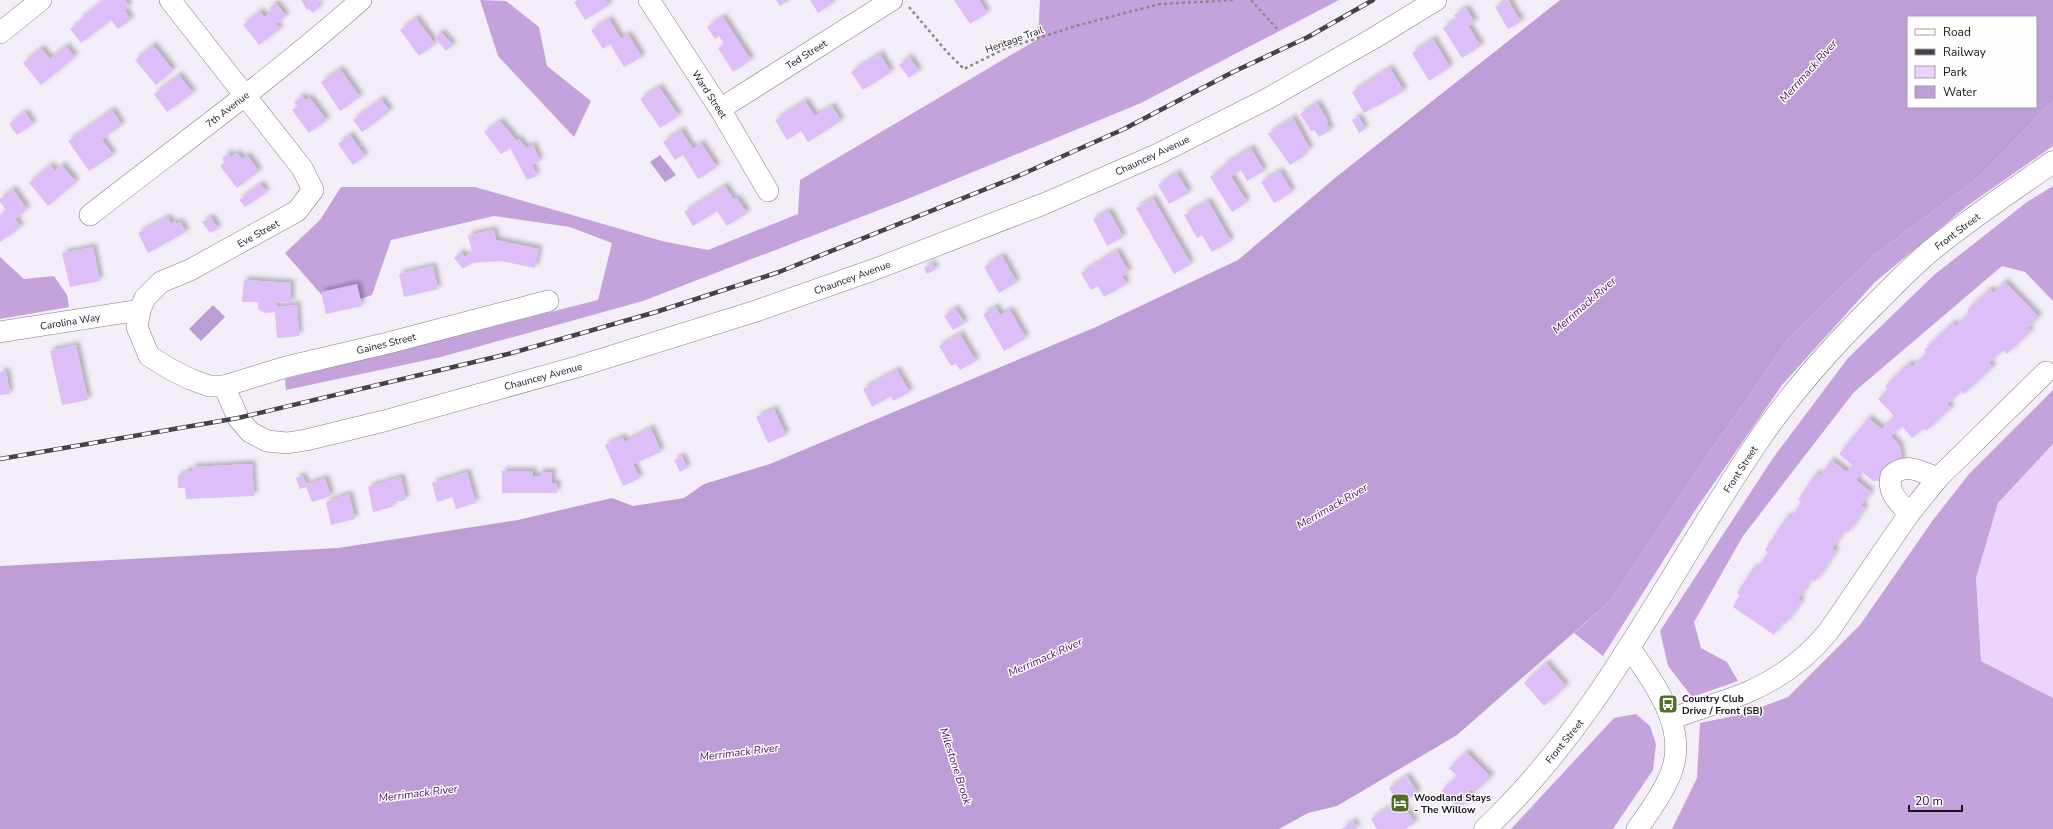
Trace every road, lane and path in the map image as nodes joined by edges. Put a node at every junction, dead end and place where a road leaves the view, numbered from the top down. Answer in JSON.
{"nodes":[{"id":1,"x":41,"y":0,"type":"edge"},
{"id":2,"x":170,"y":0,"type":"edge"},
{"id":3,"x":362,"y":0,"type":"edge"},
{"id":4,"x":649,"y":0,"type":"edge"},
{"id":5,"x":1159,"y":0,"type":"edge"},
{"id":6,"x":1235,"y":0,"type":"edge"},
{"id":7,"x":1251,"y":0,"type":"edge"},
{"id":8,"x":1436,"y":0,"type":"edge"},
{"id":9,"x":900,"y":3,"type":"edge"},
{"id":10,"x":1160,"y":4,"type":"junction"},
{"id":11,"x":1279,"y":31,"type":"dead end"},
{"id":12,"x":0,"y":33,"type":"edge"},
{"id":13,"x":245,"y":95,"type":"junction"},
{"id":14,"x":720,"y":109,"type":"junction"},
{"id":15,"x":2053,"y":162,"type":"edge"},
{"id":16,"x":768,"y":191,"type":"dead end"},
{"id":17,"x":90,"y":215,"type":"dead end"},
{"id":18,"x":548,"y":300,"type":"dead end"},
{"id":19,"x":140,"y":310,"type":"junction"},
{"id":20,"x":0,"y":332,"type":"edge"},
{"id":21,"x":2046,"y":372,"type":"dead end"},
{"id":22,"x":224,"y":386,"type":"junction"},
{"id":23,"x":1938,"y":478,"type":"junction"},
{"id":24,"x":1909,"y":514,"type":"junction"},
{"id":25,"x":1630,"y":648,"type":"junction"},
{"id":26,"x":1672,"y":719,"type":"junction"},
{"id":27,"x":1485,"y":829,"type":"edge"},
{"id":28,"x":1637,"y":829,"type":"edge"}],
"edges":[{"from":1,"to":12,"type":"street"},
{"from":2,"to":13,"type":"street","name":"Eve Street"},
{"from":3,"to":13,"type":"street","name":"7th Avenue"},
{"from":4,"to":14,"type":"street","name":"Ward Street"},
{"from":5,"to":10,"type":"path"},
{"from":6,"to":10,"type":"path","name":"Heritage Trail"},
{"from":7,"to":11,"type":"path"},
{"from":8,"to":22,"type":"street","name":"Chauncey Avenue"},
{"from":9,"to":10,"type":"path","name":"Heritage Trail"},
{"from":9,"to":14,"type":"street","name":"Ted Street"},
{"from":13,"to":17,"type":"street","name":"7th Avenue"},
{"from":13,"to":19,"type":"street","name":"Eve Street"},
{"from":14,"to":16,"type":"street","name":"Ward Street"},
{"from":15,"to":25,"type":"main road","name":"Front Street"},
{"from":18,"to":22,"type":"street","name":"Gaines Street"},
{"from":19,"to":20,"type":"street","name":"Carolina Way"},
{"from":19,"to":22,"type":"street","name":"Eve Street"},
{"from":21,"to":23,"type":"street"},
{"from":23,"to":24,"type":"street"},
{"from":23,"to":24,"type":"street"},
{"from":24,"to":26,"type":"street"},
{"from":25,"to":26,"type":"street"},
{"from":25,"to":27,"type":"main road","name":"Front Street"},
{"from":26,"to":28,"type":"street"}]}
